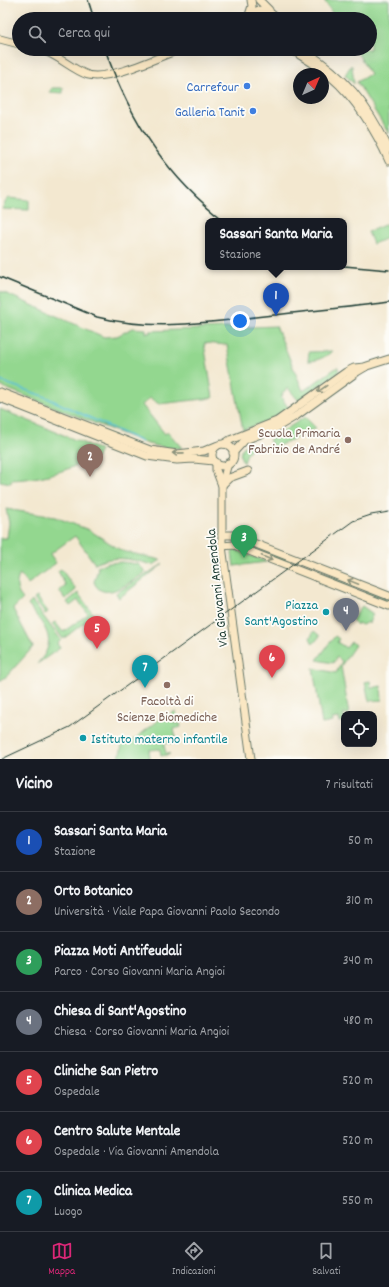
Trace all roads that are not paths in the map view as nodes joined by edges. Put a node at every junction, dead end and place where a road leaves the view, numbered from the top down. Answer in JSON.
{"nodes":[{"id":1,"x":251,"y":0,"type":"edge"},
{"id":2,"x":259,"y":0,"type":"edge"},
{"id":3,"x":250,"y":12,"type":"edge"},
{"id":4,"x":253,"y":12,"type":"edge"},
{"id":5,"x":266,"y":12,"type":"edge"},
{"id":6,"x":270,"y":12,"type":"edge"},
{"id":7,"x":0,"y":39,"type":"edge"},
{"id":8,"x":12,"y":42,"type":"edge"},
{"id":9,"x":56,"y":56,"type":"edge"},
{"id":10,"x":161,"y":56,"type":"edge"},
{"id":11,"x":301,"y":56,"type":"edge"},
{"id":12,"x":313,"y":56,"type":"edge"},
{"id":13,"x":384,"y":138,"type":"junction"},
{"id":14,"x":389,"y":146,"type":"edge"},
{"id":15,"x":389,"y":150,"type":"edge"},
{"id":16,"x":389,"y":161,"type":"edge"},
{"id":17,"x":389,"y":359,"type":"edge"},
{"id":18,"x":367,"y":366,"type":"junction"},
{"id":19,"x":0,"y":392,"type":"edge"},
{"id":20,"x":0,"y":398,"type":"edge"},
{"id":21,"x":224,"y":444,"type":"junction"},
{"id":22,"x":216,"y":446,"type":"junction"},
{"id":23,"x":236,"y":453,"type":"junction"},
{"id":24,"x":228,"y":463,"type":"junction"},
{"id":25,"x":215,"y":464,"type":"junction"},
{"id":26,"x":248,"y":471,"type":"dead end"},
{"id":27,"x":222,"y":485,"type":"junction"},
{"id":28,"x":222,"y":535,"type":"junction"},
{"id":29,"x":222,"y":546,"type":"junction"},
{"id":30,"x":389,"y":596,"type":"edge"},
{"id":31,"x":389,"y":606,"type":"edge"},
{"id":32,"x":251,"y":759,"type":"edge"}],
"edges":[{"from":1,"to":3,"type":"main road"},
{"from":2,"to":6,"type":"main road"},
{"from":4,"to":5,"type":"main road"},
{"from":7,"to":8,"type":"main road"},
{"from":9,"to":10,"type":"main road"},
{"from":11,"to":16,"type":"main road"},
{"from":12,"to":13,"type":"main road"},
{"from":13,"to":14,"type":"main road"},
{"from":13,"to":15,"type":"main road"},
{"from":17,"to":18,"type":"main road"},
{"from":18,"to":21,"type":"main road","one_way":true},
{"from":18,"to":23,"type":"main road"},
{"from":22,"to":19,"type":"main road","one_way":true},
{"from":20,"to":25,"type":"main road"},
{"from":21,"to":22,"type":"main road"},
{"from":21,"to":23,"type":"main road"},
{"from":22,"to":25,"type":"main road"},
{"from":23,"to":24,"type":"main road"},
{"from":24,"to":25,"type":"main road"},
{"from":24,"to":27,"type":"main road","name":"Via Giovanni Amendola"},
{"from":25,"to":27,"type":"main road","name":"Via Giovanni Amendola"},
{"from":26,"to":27,"type":"main road"},
{"from":27,"to":28,"type":"main road","name":"Via Giovanni Amendola"},
{"from":28,"to":29,"type":"main road","name":"Via Giovanni Amendola"},
{"from":30,"to":28,"type":"main road","one_way":true},
{"from":29,"to":31,"type":"main road","one_way":true},
{"from":29,"to":32,"type":"main road","name":"Via Giovanni Amendola"}]}
